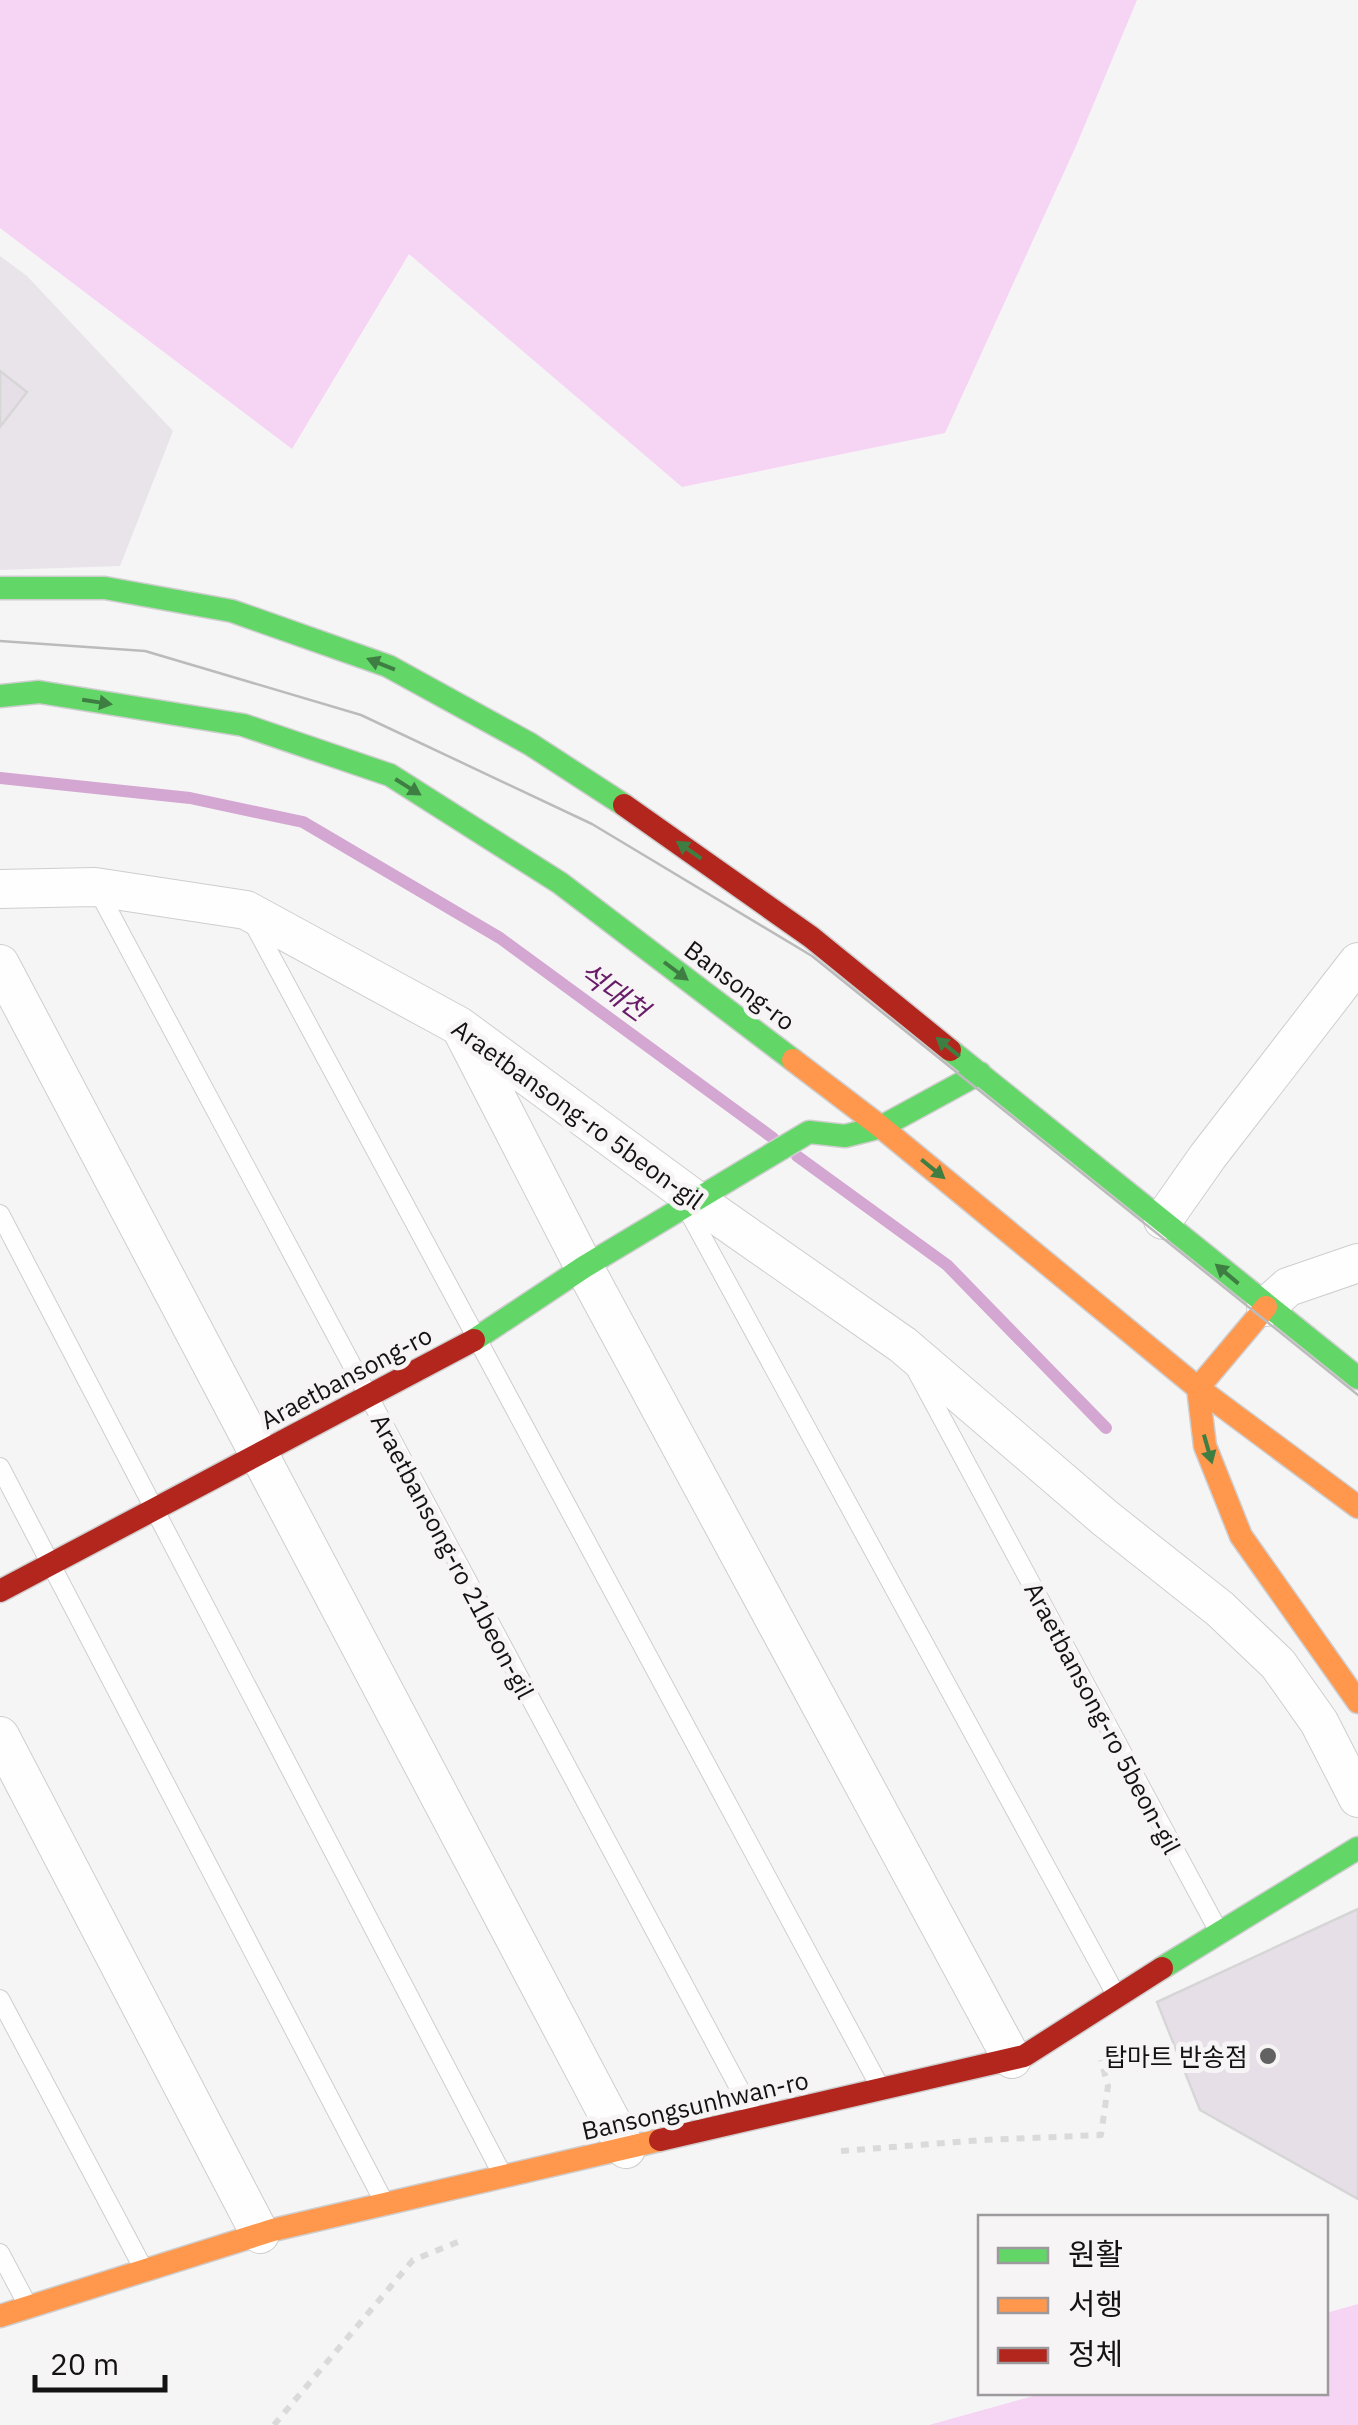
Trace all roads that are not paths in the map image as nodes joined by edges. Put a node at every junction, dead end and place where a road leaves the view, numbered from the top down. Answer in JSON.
{"nodes":[{"id":1,"x":0,"y":588,"type":"edge"},
{"id":2,"x":0,"y":696,"type":"edge"},
{"id":3,"x":96,"y":887,"type":"junction"},
{"id":4,"x":0,"y":888,"type":"edge"},
{"id":5,"x":246,"y":910,"type":"junction"},
{"id":6,"x":1358,"y":962,"type":"edge"},
{"id":7,"x":0,"y":964,"type":"edge"},
{"id":8,"x":460,"y":1026,"type":"junction"},
{"id":9,"x":980,"y":1073,"type":"junction"},
{"id":10,"x":881,"y":1127,"type":"junction"},
{"id":11,"x":697,"y":1201,"type":"junction"},
{"id":12,"x":0,"y":1214,"type":"edge"},
{"id":13,"x":1164,"y":1220,"type":"junction"},
{"id":14,"x":1358,"y":1263,"type":"edge"},
{"id":15,"x":584,"y":1268,"type":"junction"},
{"id":16,"x":1266,"y":1308,"type":"junction"},
{"id":17,"x":475,"y":1339,"type":"junction"},
{"id":18,"x":903,"y":1345,"type":"junction"},
{"id":19,"x":1358,"y":1378,"type":"edge"},
{"id":20,"x":1198,"y":1388,"type":"junction"},
{"id":21,"x":368,"y":1396,"type":"junction"},
{"id":22,"x":258,"y":1455,"type":"junction"},
{"id":23,"x":0,"y":1467,"type":"edge"},
{"id":24,"x":1358,"y":1507,"type":"edge"},
{"id":25,"x":154,"y":1510,"type":"junction"},
{"id":26,"x":51,"y":1564,"type":"junction"},
{"id":27,"x":0,"y":1591,"type":"edge"},
{"id":28,"x":1358,"y":1702,"type":"edge"},
{"id":29,"x":0,"y":1736,"type":"edge"},
{"id":30,"x":1358,"y":1798,"type":"edge"},
{"id":31,"x":1358,"y":1848,"type":"edge"},
{"id":32,"x":1218,"y":1932,"type":"junction"},
{"id":33,"x":1117,"y":1997,"type":"junction"},
{"id":34,"x":0,"y":1999,"type":"edge"},
{"id":35,"x":1012,"y":2059,"type":"junction"},
{"id":36,"x":882,"y":2090,"type":"junction"},
{"id":37,"x":755,"y":2118,"type":"junction"},
{"id":38,"x":626,"y":2149,"type":"junction"},
{"id":39,"x":503,"y":2177,"type":"junction"},
{"id":40,"x":386,"y":2205,"type":"junction"},
{"id":41,"x":260,"y":2234,"type":"junction"},
{"id":42,"x":0,"y":2254,"type":"edge"},
{"id":43,"x":145,"y":2270,"type":"junction"},
{"id":44,"x":28,"y":2307,"type":"junction"},
{"id":45,"x":0,"y":2316,"type":"edge"}],
"edges":[{"from":9,"to":1,"type":"main road","one_way":true},
{"from":2,"to":10,"type":"main road","name":"Bansong-ro","one_way":true},
{"from":3,"to":4,"type":"street","name":"Araetbansong-ro 5beon-gil"},
{"from":3,"to":5,"type":"street","name":"Araetbansong-ro 5beon-gil"},
{"from":3,"to":21,"type":"lane","name":"Araetbansong-ro 21beon-gil"},
{"from":5,"to":8,"type":"street","name":"Araetbansong-ro 5beon-gil"},
{"from":5,"to":17,"type":"lane"},
{"from":6,"to":13,"type":"street"},
{"from":7,"to":22,"type":"street"},
{"from":8,"to":11,"type":"street","name":"Araetbansong-ro 5beon-gil"},
{"from":8,"to":15,"type":"street"},
{"from":9,"to":10,"type":"main road"},
{"from":9,"to":13,"type":"main road"},
{"from":10,"to":11,"type":"main road","name":"Araetbansong-ro"},
{"from":10,"to":20,"type":"main road","name":"Bansong-ro","one_way":true},
{"from":11,"to":15,"type":"main road","name":"Araetbansong-ro"},
{"from":11,"to":18,"type":"street","name":"Araetbansong-ro 5beon-gil"},
{"from":11,"to":33,"type":"lane"},
{"from":12,"to":25,"type":"lane"},
{"from":16,"to":13,"type":"main road","one_way":true},
{"from":14,"to":16,"type":"street"},
{"from":15,"to":17,"type":"main road","name":"Araetbansong-ro"},
{"from":15,"to":35,"type":"street"},
{"from":16,"to":19,"type":"main road"},
{"from":16,"to":20,"type":"main road"},
{"from":17,"to":21,"type":"main road","name":"Araetbansong-ro"},
{"from":17,"to":36,"type":"lane"},
{"from":18,"to":30,"type":"street","name":"Araetbansong-ro 5beon-gil"},
{"from":18,"to":32,"type":"lane","name":"Araetbansong-ro 5beon-gil"},
{"from":20,"to":24,"type":"main road","name":"Bansong-ro"},
{"from":20,"to":28,"type":"main road","one_way":true},
{"from":21,"to":22,"type":"main road","name":"Araetbansong-ro"},
{"from":21,"to":37,"type":"lane","name":"Araetbansong-ro 21beon-gil"},
{"from":22,"to":25,"type":"main road","name":"Araetbansong-ro"},
{"from":22,"to":38,"type":"street"},
{"from":23,"to":26,"type":"lane"},
{"from":25,"to":26,"type":"main road","name":"Araetbansong-ro"},
{"from":25,"to":39,"type":"lane"},
{"from":26,"to":27,"type":"main road","name":"Araetbansong-ro"},
{"from":26,"to":40,"type":"lane"},
{"from":29,"to":41,"type":"street"},
{"from":31,"to":32,"type":"main road","name":"Bansongsunhwan-ro"},
{"from":32,"to":33,"type":"main road","name":"Bansongsunhwan-ro"},
{"from":33,"to":35,"type":"main road","name":"Bansongsunhwan-ro"},
{"from":34,"to":43,"type":"lane"},
{"from":35,"to":36,"type":"main road","name":"Bansongsunhwan-ro"},
{"from":36,"to":37,"type":"main road","name":"Bansongsunhwan-ro"},
{"from":37,"to":38,"type":"main road","name":"Bansongsunhwan-ro"},
{"from":38,"to":39,"type":"main road","name":"Bansongsunhwan-ro"},
{"from":39,"to":40,"type":"main road","name":"Bansongsunhwan-ro"},
{"from":40,"to":41,"type":"main road","name":"Bansongsunhwan-ro"},
{"from":41,"to":43,"type":"main road","name":"Bansongsunhwan-ro"},
{"from":42,"to":44,"type":"lane"},
{"from":43,"to":44,"type":"main road","name":"Bansongsunhwan-ro"},
{"from":44,"to":45,"type":"main road","name":"Bansongsunhwan-ro"}]}
